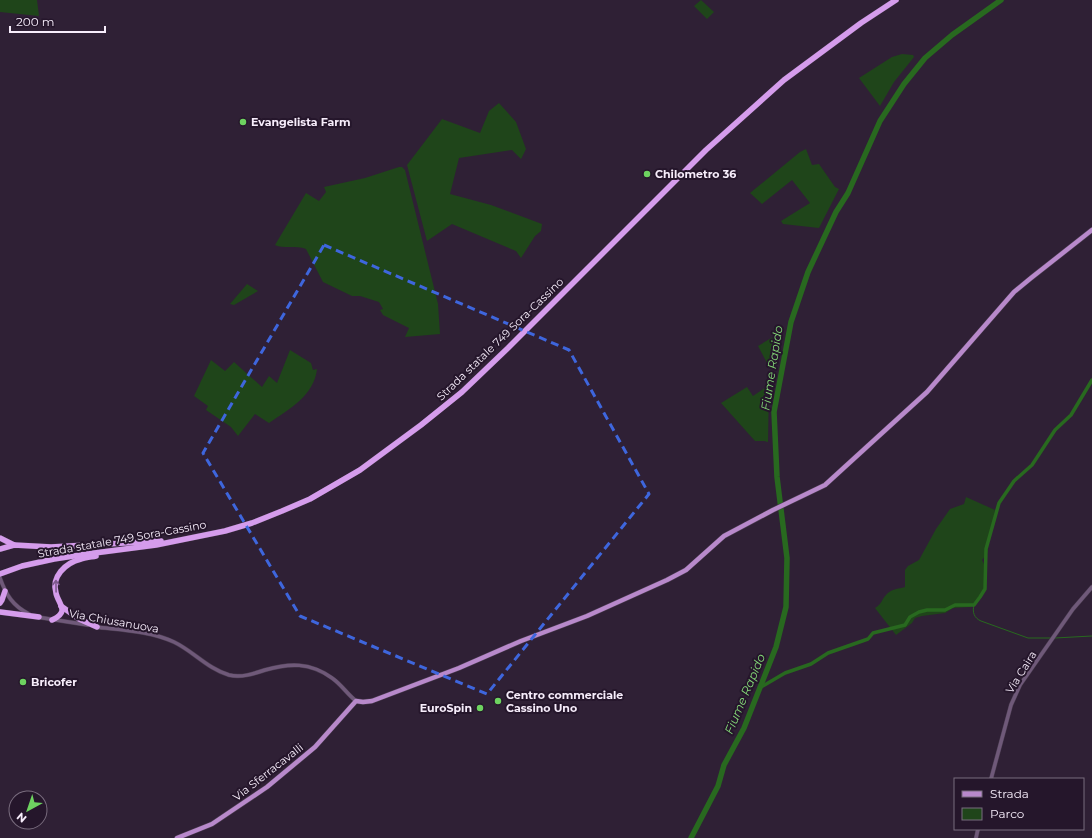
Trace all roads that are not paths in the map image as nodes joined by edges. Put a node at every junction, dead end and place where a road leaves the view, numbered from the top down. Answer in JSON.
{"nodes":[{"id":1,"x":896,"y":0,"type":"edge"},
{"id":2,"x":1092,"y":230,"type":"edge"},
{"id":3,"x":197,"y":537,"type":"junction"},
{"id":4,"x":0,"y":538,"type":"edge"},
{"id":5,"x":14,"y":545,"type":"junction"},
{"id":6,"x":156,"y":545,"type":"junction"},
{"id":7,"x":0,"y":549,"type":"edge"},
{"id":8,"x":0,"y":574,"type":"edge"},
{"id":9,"x":0,"y":578,"type":"edge"},
{"id":10,"x":1092,"y":587,"type":"edge"},
{"id":11,"x":4,"y":589,"type":"junction"},
{"id":12,"x":0,"y":603,"type":"edge"},
{"id":13,"x":61,"y":606,"type":"junction"},
{"id":14,"x":0,"y":612,"type":"edge"},
{"id":15,"x":39,"y":617,"type":"junction"},
{"id":16,"x":52,"y":620,"type":"junction"},
{"id":17,"x":97,"y":627,"type":"junction"},
{"id":18,"x":356,"y":701,"type":"junction"},
{"id":19,"x":991,"y":778,"type":"edge"},
{"id":20,"x":177,"y":838,"type":"edge"}],
"edges":[{"from":1,"to":3,"type":"highway","name":"Strada statale 749 Sora-Cassino"},
{"from":2,"to":18,"type":"main road"},
{"from":3,"to":5,"type":"highway"},
{"from":3,"to":6,"type":"highway","name":"Strada statale 749 Sora-Cassino"},
{"from":4,"to":5,"type":"highway"},
{"from":5,"to":7,"type":"highway"},
{"from":6,"to":8,"type":"highway","name":"Strada statale 749 Sora-Cassino"},
{"from":13,"to":6,"type":"highway","one_way":true},
{"from":9,"to":11,"type":"street","name":"Via Chiusanuova"},
{"from":10,"to":19,"type":"street","name":"Via Caira"},
{"from":11,"to":12,"type":"highway"},
{"from":11,"to":15,"type":"street","name":"Via Chiusanuova"},
{"from":13,"to":16,"type":"highway"},
{"from":13,"to":17,"type":"highway"},
{"from":14,"to":15,"type":"highway"},
{"from":15,"to":16,"type":"street","name":"Via Chiusanuova"},
{"from":16,"to":17,"type":"street","name":"Via Chiusanuova"},
{"from":17,"to":18,"type":"street","name":"Via Chiusanuova"},
{"from":18,"to":20,"type":"main road","name":"Via Sferracavalli"}]}
